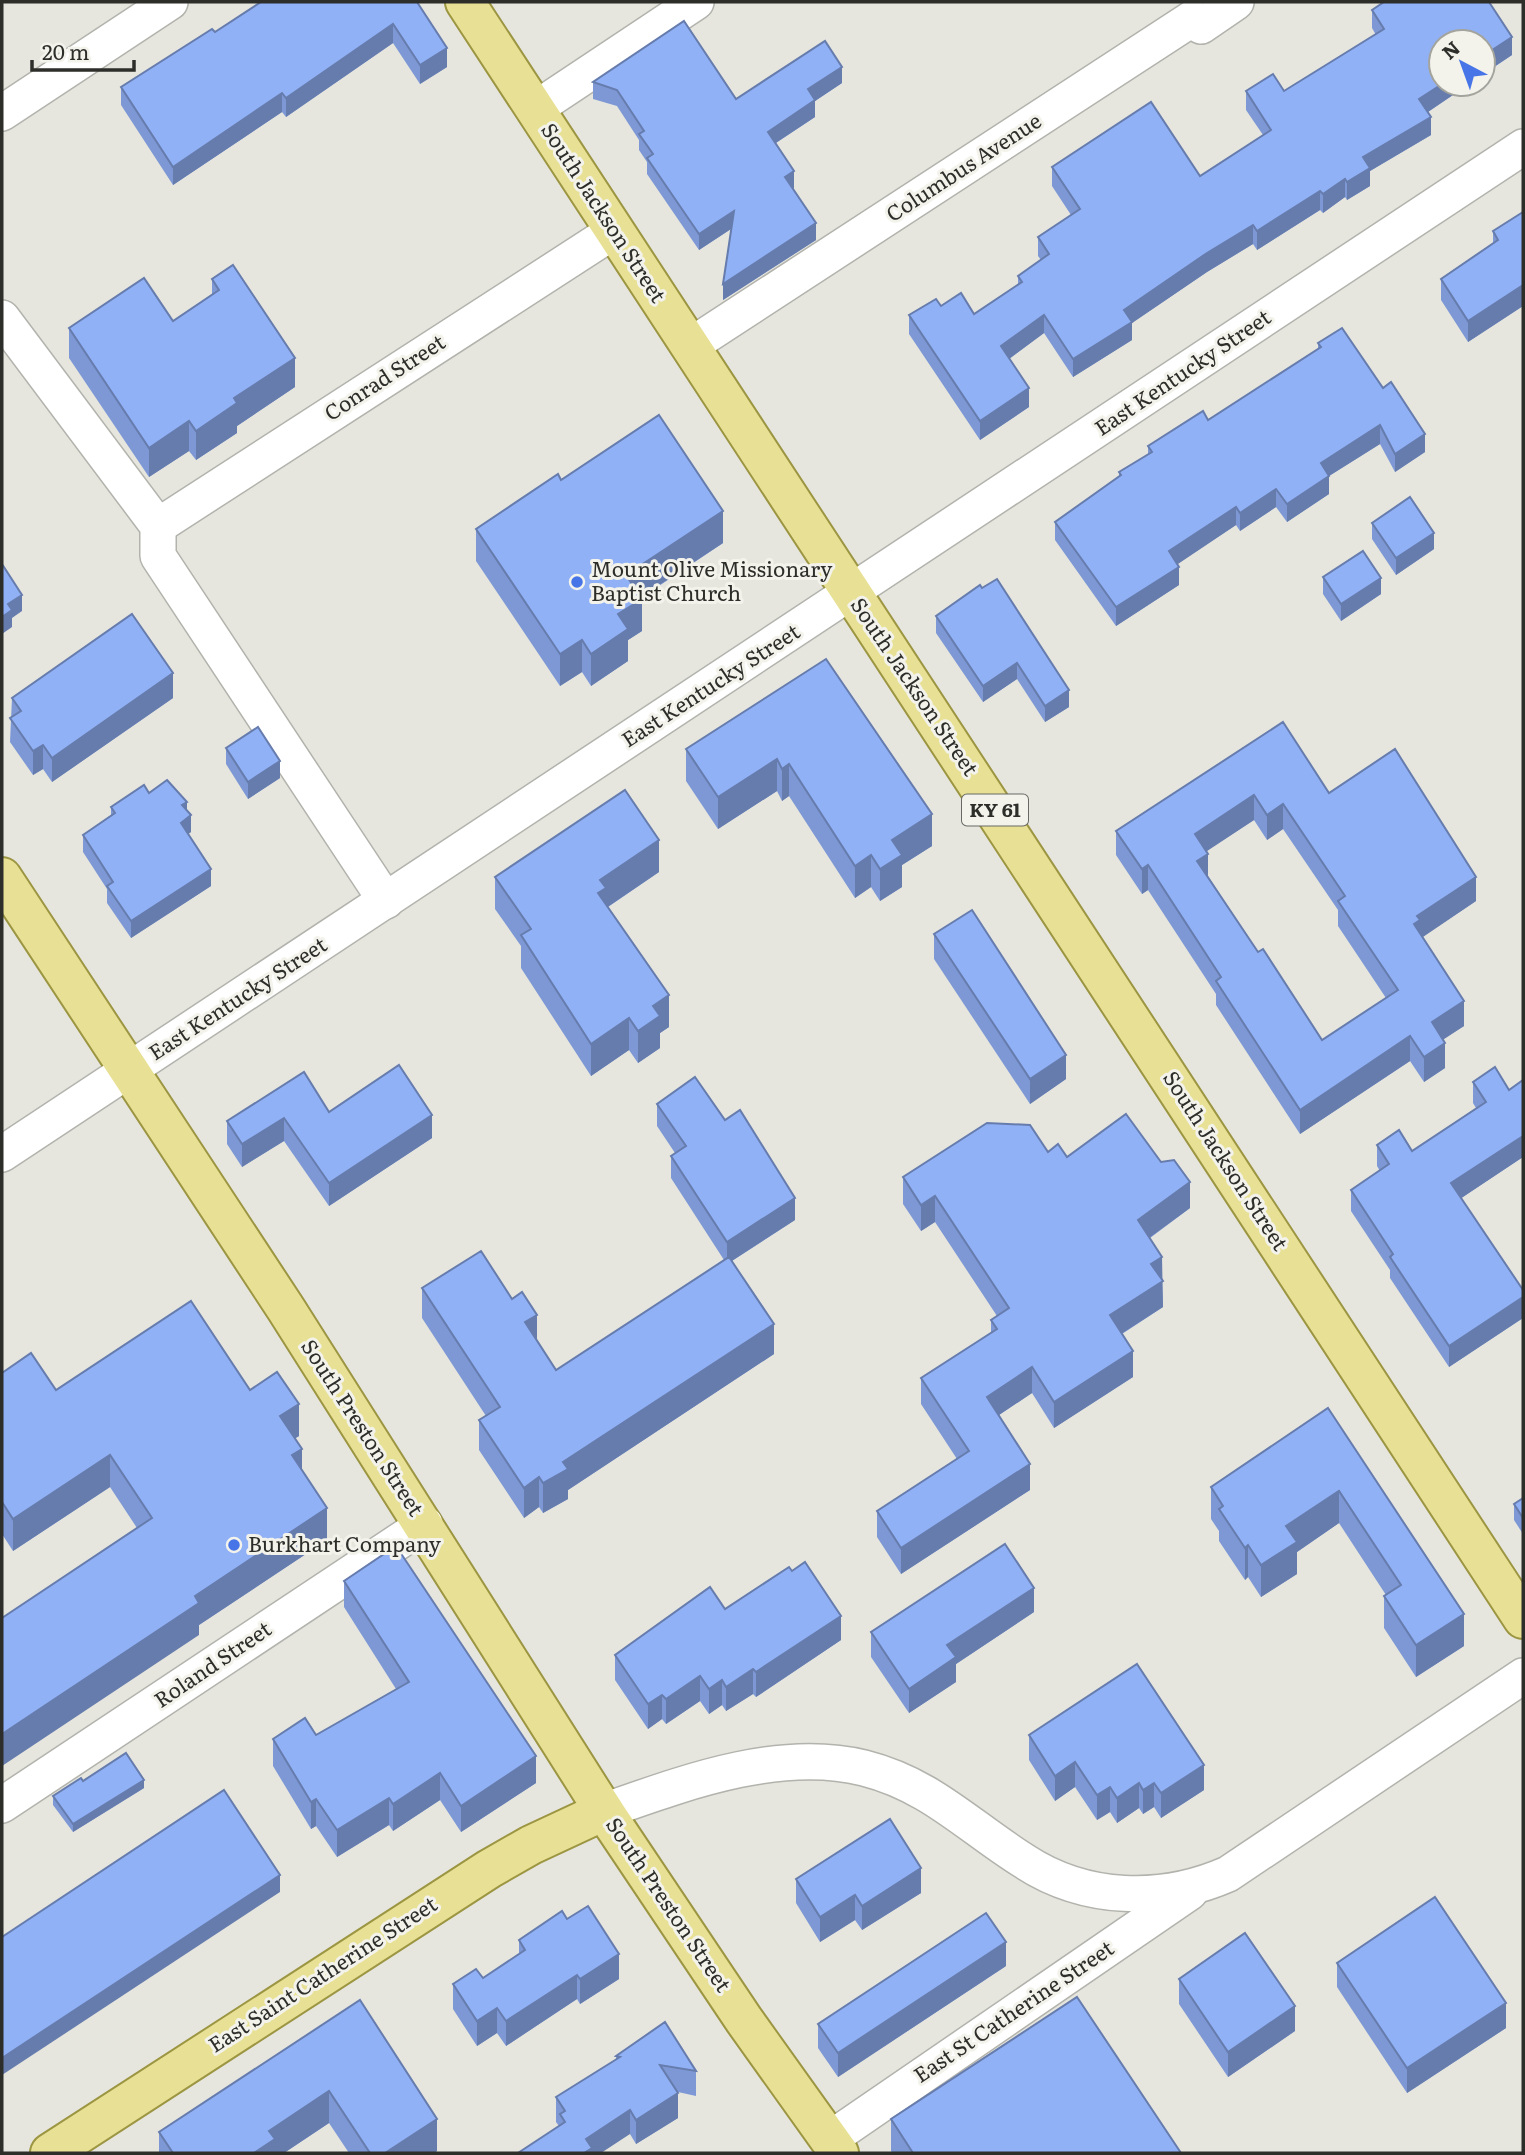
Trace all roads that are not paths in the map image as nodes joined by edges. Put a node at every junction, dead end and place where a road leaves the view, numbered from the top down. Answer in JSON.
{"nodes":[{"id":1,"x":170,"y":2,"type":"edge"},
{"id":2,"x":465,"y":2,"type":"edge"},
{"id":3,"x":696,"y":2,"type":"edge"},
{"id":4,"x":1236,"y":2,"type":"edge"},
{"id":5,"x":1180,"y":12,"type":"edge"},
{"id":6,"x":535,"y":109,"type":"junction"},
{"id":7,"x":2,"y":113,"type":"edge"},
{"id":8,"x":1523,"y":147,"type":"edge"},
{"id":9,"x":614,"y":231,"type":"junction"},
{"id":10,"x":2,"y":318,"type":"edge"},
{"id":11,"x":691,"y":346,"type":"junction"},
{"id":12,"x":158,"y":526,"type":"junction"},
{"id":13,"x":852,"y":593,"type":"junction"},
{"id":14,"x":2,"y":877,"type":"edge"},
{"id":15,"x":386,"y":901,"type":"junction"},
{"id":16,"x":129,"y":1071,"type":"junction"},
{"id":17,"x":2,"y":1154,"type":"edge"},
{"id":18,"x":425,"y":1524,"type":"junction"},
{"id":19,"x":1523,"y":1619,"type":"edge"},
{"id":20,"x":1523,"y":1676,"type":"edge"},
{"id":21,"x":2,"y":1805,"type":"edge"},
{"id":22,"x":604,"y":1811,"type":"junction"},
{"id":23,"x":1198,"y":1886,"type":"junction"},
{"id":24,"x":834,"y":2146,"type":"edge"},
{"id":25,"x":50,"y":2153,"type":"edge"}],
"edges":[{"from":1,"to":7,"type":"street"},
{"from":2,"to":6,"type":"main road","name":"South Jackson Street","number":"KY 61"},
{"from":3,"to":6,"type":"street"},
{"from":4,"to":5,"type":"street","name":"Columbus Avenue"},
{"from":5,"to":11,"type":"street","name":"Columbus Avenue"},
{"from":6,"to":9,"type":"main road","name":"South Jackson Street","number":"KY 61"},
{"from":8,"to":13,"type":"street","name":"East Kentucky Street"},
{"from":9,"to":11,"type":"main road","name":"South Jackson Street","number":"KY 61"},
{"from":9,"to":12,"type":"street","name":"Conrad Street"},
{"from":10,"to":12,"type":"street"},
{"from":11,"to":13,"type":"main road","name":"South Jackson Street","number":"KY 61"},
{"from":12,"to":15,"type":"street"},
{"from":13,"to":15,"type":"street","name":"East Kentucky Street"},
{"from":13,"to":19,"type":"main road","name":"South Jackson Street","number":"KY 61"},
{"from":14,"to":16,"type":"main road","name":"South Preston Street"},
{"from":15,"to":16,"type":"street","name":"East Kentucky Street"},
{"from":16,"to":17,"type":"street","name":"East Kentucky Street"},
{"from":16,"to":18,"type":"main road","name":"South Preston Street"},
{"from":18,"to":21,"type":"street","name":"Roland Street"},
{"from":18,"to":22,"type":"main road","name":"South Preston Street"},
{"from":20,"to":23,"type":"street","name":"East St Catherine Street"},
{"from":22,"to":23,"type":"street","name":"East St Catherine Street"},
{"from":22,"to":24,"type":"main road","name":"South Preston Street"},
{"from":22,"to":25,"type":"main road","name":"East Saint Catherine Street"},
{"from":23,"to":24,"type":"street","name":"East St Catherine Street"}]}
